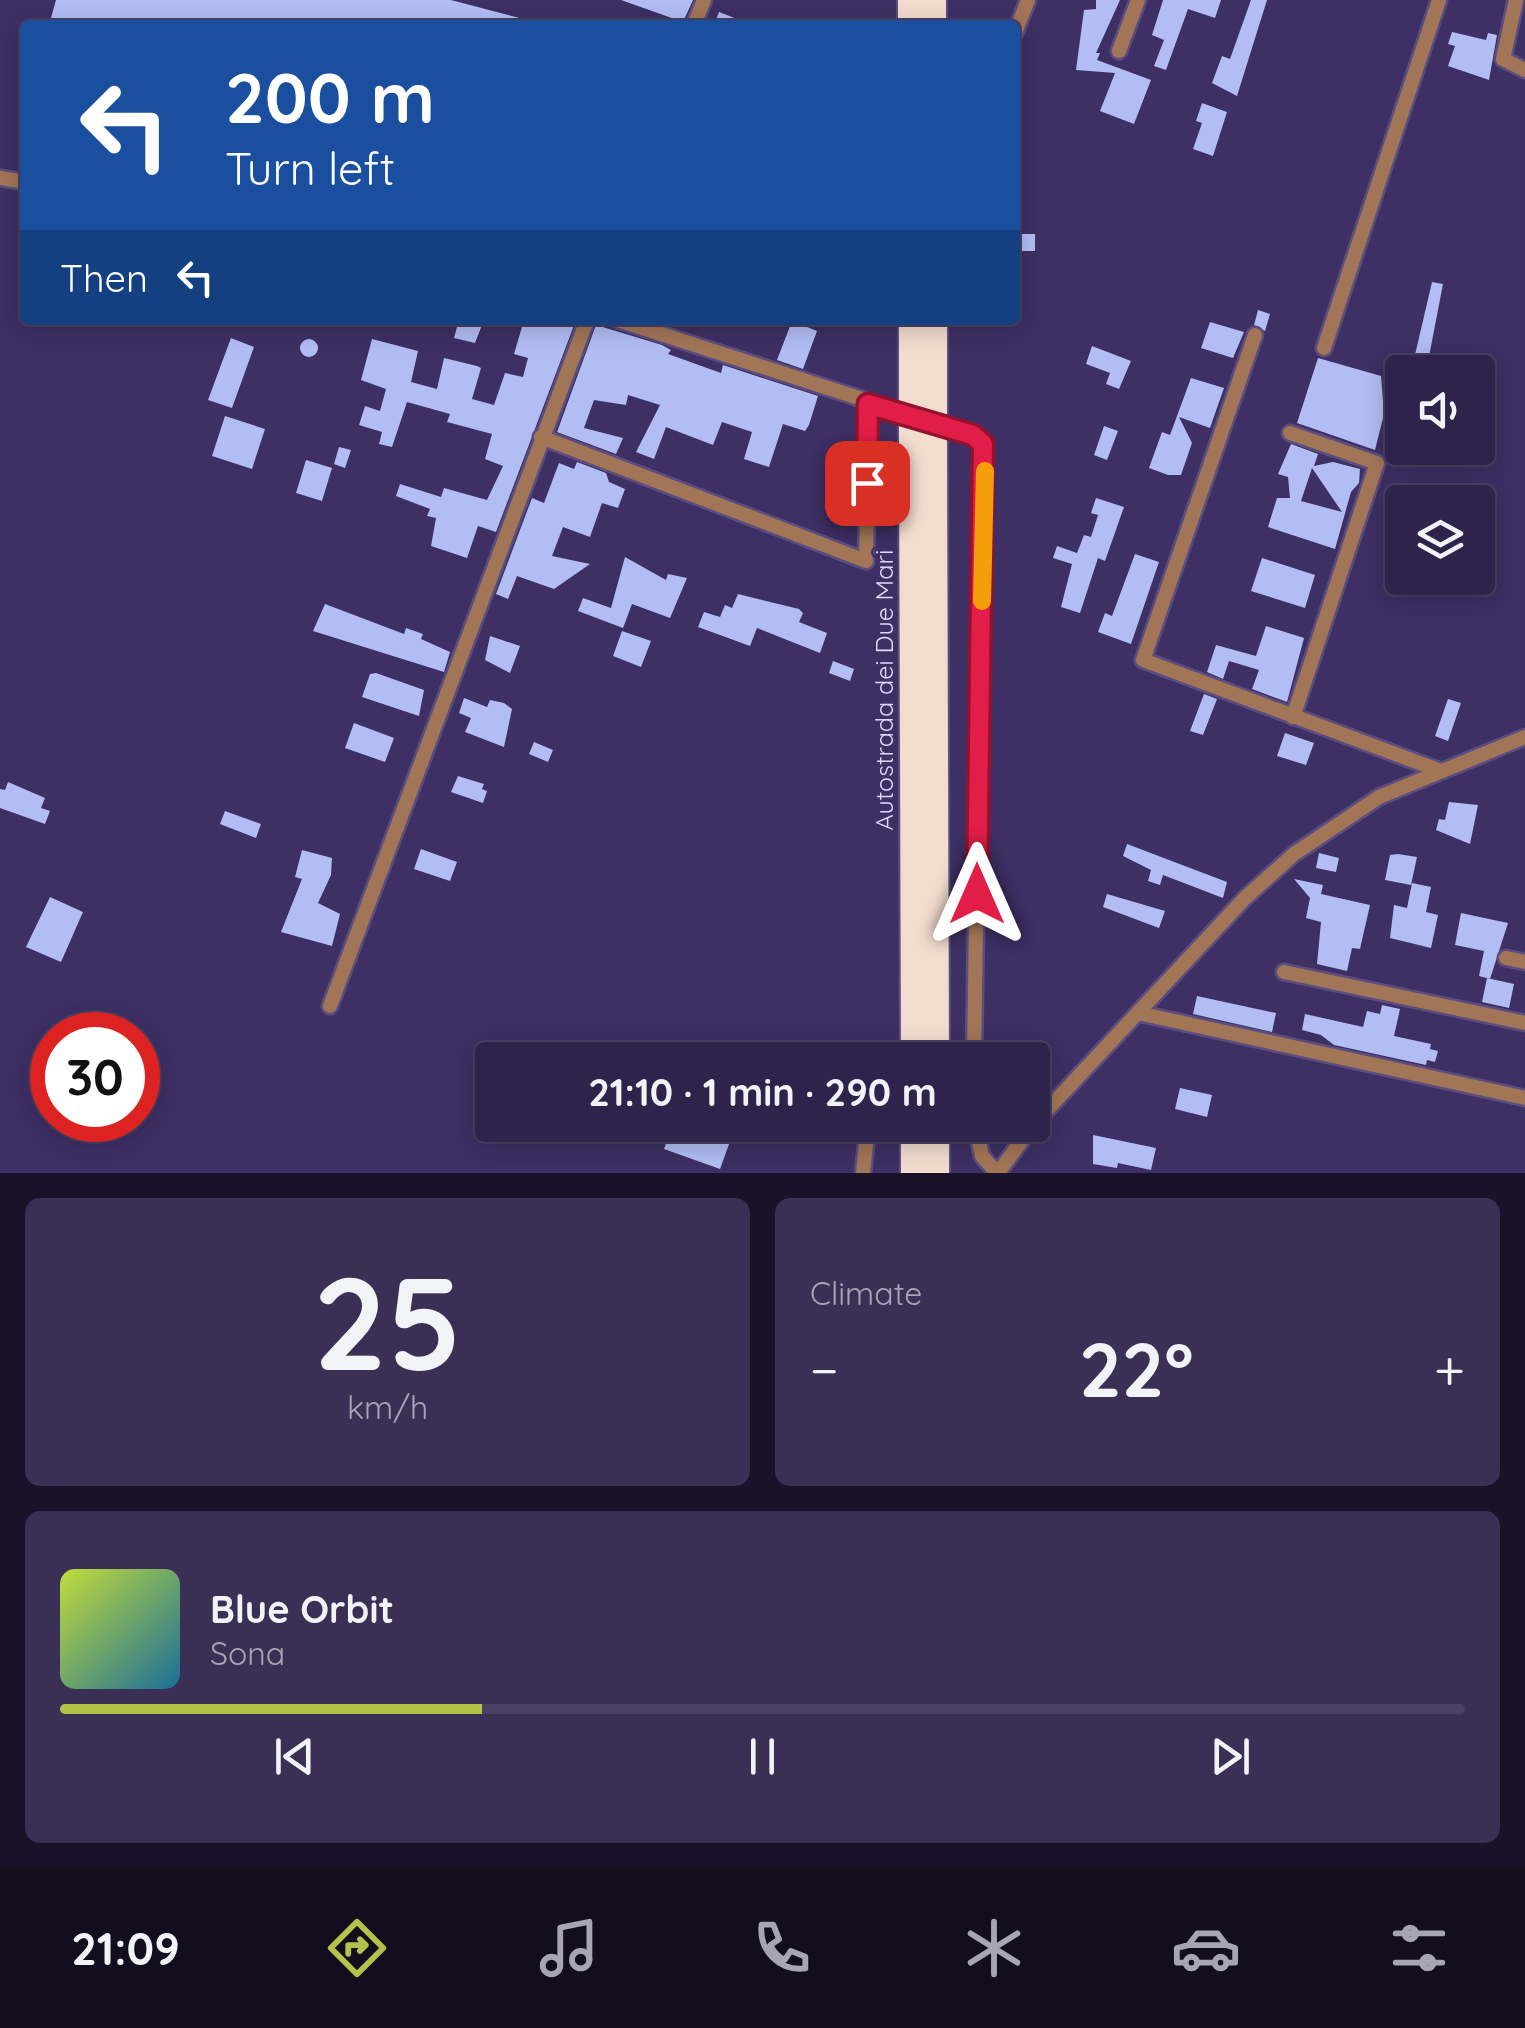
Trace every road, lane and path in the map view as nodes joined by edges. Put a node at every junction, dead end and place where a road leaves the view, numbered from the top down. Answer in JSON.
{"nodes":[{"id":1,"x":1138,"y":0,"type":"edge"},
{"id":2,"x":1439,"y":0,"type":"edge"},
{"id":3,"x":1516,"y":0,"type":"edge"},
{"id":4,"x":1119,"y":51,"type":"dead end"},
{"id":5,"x":1525,"y":70,"type":"edge"},
{"id":6,"x":585,"y":325,"type":"edge"},
{"id":7,"x":633,"y":325,"type":"edge"},
{"id":8,"x":914,"y":325,"type":"edge"},
{"id":9,"x":932,"y":325,"type":"edge"},
{"id":10,"x":1255,"y":335,"type":"dead end"},
{"id":11,"x":1324,"y":348,"type":"dead end"},
{"id":12,"x":923,"y":391,"type":"junction"},
{"id":13,"x":868,"y":404,"type":"junction"},
{"id":14,"x":1290,"y":433,"type":"dead end"},
{"id":15,"x":541,"y":438,"type":"junction"},
{"id":16,"x":923,"y":449,"type":"junction"},
{"id":17,"x":1293,"y":717,"type":"junction"},
{"id":18,"x":1525,"y":737,"type":"edge"},
{"id":19,"x":1440,"y":772,"type":"junction"},
{"id":20,"x":1506,"y":958,"type":"dead end"},
{"id":21,"x":1525,"y":962,"type":"edge"},
{"id":22,"x":1284,"y":972,"type":"dead end"},
{"id":23,"x":330,"y":1006,"type":"dead end"},
{"id":24,"x":1138,"y":1013,"type":"junction"},
{"id":25,"x":1525,"y":1023,"type":"edge"},
{"id":26,"x":915,"y":1042,"type":"edge"},
{"id":27,"x":935,"y":1042,"type":"edge"},
{"id":28,"x":974,"y":1042,"type":"edge"},
{"id":29,"x":1525,"y":1098,"type":"edge"},
{"id":30,"x":866,"y":1142,"type":"edge"},
{"id":31,"x":915,"y":1142,"type":"edge"},
{"id":32,"x":935,"y":1142,"type":"edge"},
{"id":33,"x":979,"y":1142,"type":"edge"},
{"id":34,"x":863,"y":1173,"type":"edge"},
{"id":35,"x":915,"y":1173,"type":"edge"},
{"id":36,"x":935,"y":1173,"type":"edge"},
{"id":37,"x":998,"y":1173,"type":"edge"}],
"edges":[{"from":1,"to":4,"type":"street"},
{"from":2,"to":11,"type":"street"},
{"from":3,"to":5,"type":"street"},
{"from":6,"to":15,"type":"street"},
{"from":7,"to":13,"type":"street"},
{"from":8,"to":12,"type":"highway","name":"Autostrada dei Due Mari"},
{"from":9,"to":12,"type":"highway","name":"Autostrada dei Due Mari"},
{"from":10,"to":17,"type":"street"},
{"from":12,"to":16,"type":"highway","name":"Autostrada dei Due Mari","bridge":true},
{"from":13,"to":15,"type":"street"},
{"from":13,"to":28,"type":"street"},
{"from":14,"to":17,"type":"street"},
{"from":15,"to":23,"type":"street"},
{"from":16,"to":26,"type":"highway","name":"Autostrada dei Due Mari"},
{"from":16,"to":27,"type":"highway","name":"Autostrada dei Due Mari"},
{"from":17,"to":19,"type":"street"},
{"from":18,"to":19,"type":"street"},
{"from":19,"to":24,"type":"street"},
{"from":20,"to":21,"type":"street"},
{"from":22,"to":25,"type":"street"},
{"from":24,"to":29,"type":"street"},
{"from":24,"to":37,"type":"street"},
{"from":30,"to":34,"type":"street"},
{"from":31,"to":35,"type":"highway"},
{"from":32,"to":36,"type":"highway"},
{"from":33,"to":37,"type":"street"}]}
